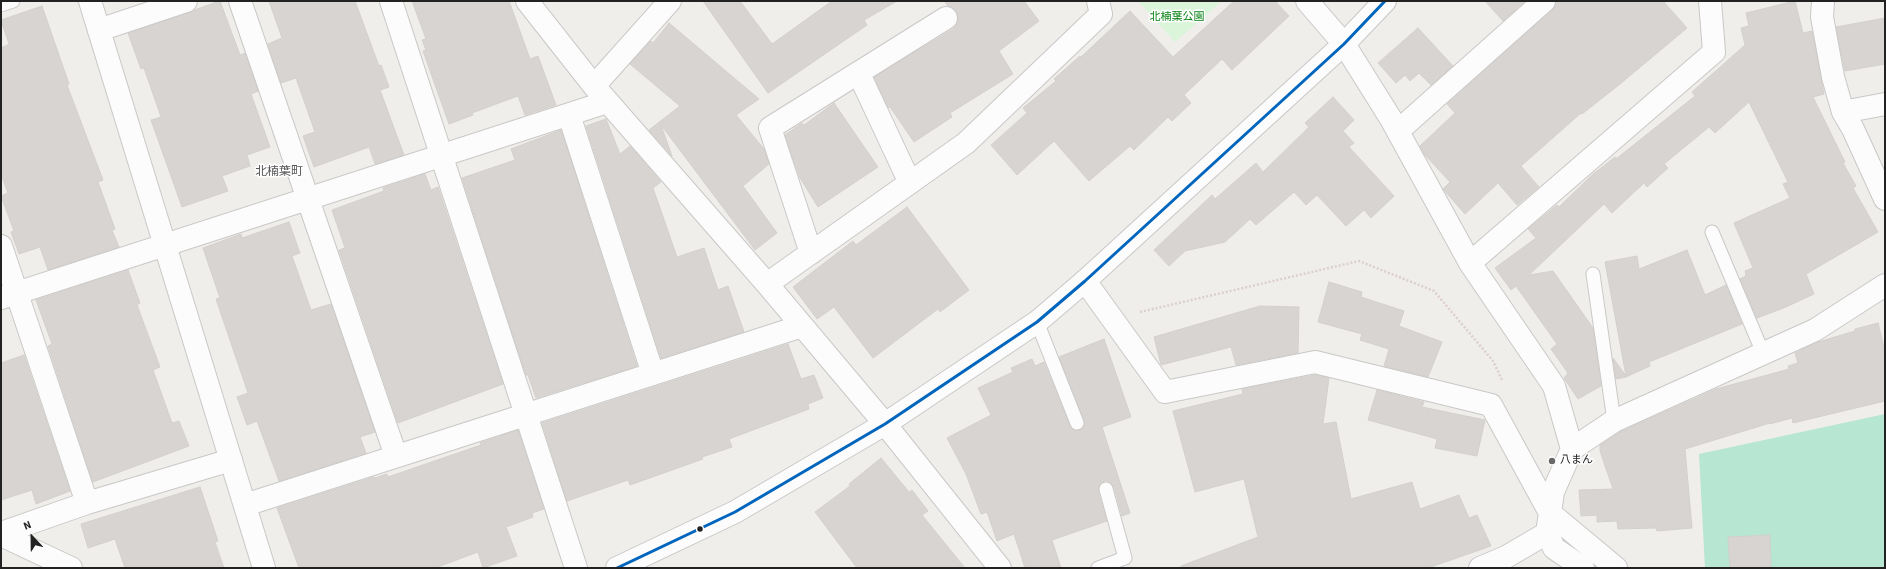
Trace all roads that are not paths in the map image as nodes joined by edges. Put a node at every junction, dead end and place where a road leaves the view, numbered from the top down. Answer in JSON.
{"nodes":[{"id":1,"x":13,"y":1,"type":"edge"},
{"id":2,"x":90,"y":1,"type":"edge"},
{"id":3,"x":186,"y":1,"type":"edge"},
{"id":4,"x":240,"y":1,"type":"edge"},
{"id":5,"x":391,"y":1,"type":"edge"},
{"id":6,"x":527,"y":1,"type":"edge"},
{"id":7,"x":670,"y":1,"type":"edge"},
{"id":8,"x":1098,"y":1,"type":"edge"},
{"id":9,"x":1307,"y":1,"type":"edge"},
{"id":10,"x":1385,"y":1,"type":"edge"},
{"id":11,"x":1544,"y":1,"type":"edge"},
{"id":12,"x":1710,"y":1,"type":"edge"},
{"id":13,"x":1823,"y":1,"type":"edge"},
{"id":14,"x":1,"y":5,"type":"edge"},
{"id":15,"x":946,"y":18,"type":"dead end"},
{"id":16,"x":99,"y":30,"type":"junction"},
{"id":17,"x":1344,"y":44,"type":"junction"},
{"id":18,"x":858,"y":74,"type":"junction"},
{"id":19,"x":600,"y":94,"type":"junction"},
{"id":20,"x":1885,"y":104,"type":"edge"},
{"id":21,"x":1843,"y":112,"type":"junction"},
{"id":22,"x":569,"y":115,"type":"junction"},
{"id":23,"x":1398,"y":130,"type":"junction"},
{"id":24,"x":441,"y":156,"type":"junction"},
{"id":25,"x":910,"y":183,"type":"junction"},
{"id":26,"x":308,"y":199,"type":"junction"},
{"id":27,"x":1885,"y":199,"type":"edge"},
{"id":28,"x":1712,"y":232,"type":"dead end"},
{"id":29,"x":165,"y":245,"type":"junction"},
{"id":30,"x":1,"y":246,"type":"edge"},
{"id":31,"x":811,"y":253,"type":"junction"},
{"id":32,"x":1470,"y":263,"type":"junction"},
{"id":33,"x":1594,"y":274,"type":"dead end"},
{"id":34,"x":1085,"y":281,"type":"junction"},
{"id":35,"x":767,"y":284,"type":"junction"},
{"id":36,"x":1885,"y":285,"type":"edge"},
{"id":37,"x":9,"y":296,"type":"edge"},
{"id":38,"x":1037,"y":322,"type":"junction"},
{"id":39,"x":802,"y":326,"type":"junction"},
{"id":40,"x":1763,"y":353,"type":"junction"},
{"id":41,"x":653,"y":374,"type":"junction"},
{"id":42,"x":526,"y":415,"type":"junction"},
{"id":43,"x":1614,"y":421,"type":"junction"},
{"id":44,"x":1076,"y":423,"type":"dead end"},
{"id":45,"x":885,"y":424,"type":"junction"},
{"id":46,"x":1572,"y":449,"type":"junction"},
{"id":47,"x":396,"y":456,"type":"junction"},
{"id":48,"x":231,"y":460,"type":"junction"},
{"id":49,"x":1106,"y":489,"type":"dead end"},
{"id":50,"x":87,"y":503,"type":"junction"},
{"id":51,"x":245,"y":504,"type":"junction"},
{"id":52,"x":1548,"y":523,"type":"junction"},
{"id":53,"x":1,"y":534,"type":"edge"},
{"id":54,"x":71,"y":568,"type":"edge"},
{"id":55,"x":264,"y":568,"type":"edge"},
{"id":56,"x":576,"y":568,"type":"edge"},
{"id":57,"x":617,"y":568,"type":"edge"},
{"id":58,"x":1000,"y":568,"type":"edge"},
{"id":59,"x":1098,"y":568,"type":"edge"},
{"id":60,"x":1480,"y":568,"type":"edge"},
{"id":61,"x":1583,"y":568,"type":"edge"},
{"id":62,"x":1616,"y":568,"type":"edge"}],
"edges":[{"from":1,"to":14,"type":"lane"},
{"from":2,"to":16,"type":"street"},
{"from":3,"to":16,"type":"street"},
{"from":4,"to":26,"type":"street"},
{"from":5,"to":24,"type":"street"},
{"from":6,"to":19,"type":"street"},
{"from":7,"to":19,"type":"street"},
{"from":8,"to":25,"type":"street"},
{"from":9,"to":17,"type":"street"},
{"from":10,"to":17,"type":"street"},
{"from":11,"to":23,"type":"street"},
{"from":12,"to":32,"type":"street"},
{"from":13,"to":21,"type":"street"},
{"from":15,"to":18,"type":"street"},
{"from":16,"to":29,"type":"street"},
{"from":17,"to":23,"type":"street"},
{"from":17,"to":34,"type":"street"},
{"from":18,"to":25,"type":"street"},
{"from":18,"to":31,"type":"street"},
{"from":19,"to":22,"type":"street"},
{"from":19,"to":35,"type":"street"},
{"from":20,"to":21,"type":"street"},
{"from":21,"to":27,"type":"street"},
{"from":22,"to":24,"type":"street"},
{"from":22,"to":41,"type":"street"},
{"from":23,"to":32,"type":"street"},
{"from":24,"to":26,"type":"street"},
{"from":24,"to":42,"type":"street"},
{"from":25,"to":31,"type":"street"},
{"from":26,"to":29,"type":"street"},
{"from":26,"to":47,"type":"street"},
{"from":28,"to":40,"type":"lane"},
{"from":29,"to":37,"type":"street"},
{"from":29,"to":48,"type":"street"},
{"from":30,"to":37,"type":"street"},
{"from":31,"to":35,"type":"street"},
{"from":32,"to":46,"type":"street"},
{"from":33,"to":43,"type":"lane"},
{"from":34,"to":38,"type":"street"},
{"from":34,"to":52,"type":"street"},
{"from":35,"to":39,"type":"street"},
{"from":36,"to":40,"type":"street"},
{"from":37,"to":50,"type":"street"},
{"from":38,"to":44,"type":"lane"},
{"from":38,"to":45,"type":"street"},
{"from":39,"to":41,"type":"street"},
{"from":39,"to":45,"type":"street"},
{"from":40,"to":43,"type":"street"},
{"from":41,"to":42,"type":"street"},
{"from":42,"to":47,"type":"street"},
{"from":42,"to":56,"type":"street"},
{"from":43,"to":46,"type":"street"},
{"from":45,"to":57,"type":"street"},
{"from":45,"to":58,"type":"street"},
{"from":46,"to":52,"type":"street"},
{"from":47,"to":51,"type":"street"},
{"from":48,"to":50,"type":"street"},
{"from":48,"to":51,"type":"street"},
{"from":49,"to":59,"type":"lane"},
{"from":50,"to":53,"type":"street"},
{"from":51,"to":55,"type":"street"},
{"from":52,"to":60,"type":"street"},
{"from":52,"to":61,"type":"street"},
{"from":52,"to":62,"type":"street"},
{"from":53,"to":54,"type":"street"}]}
